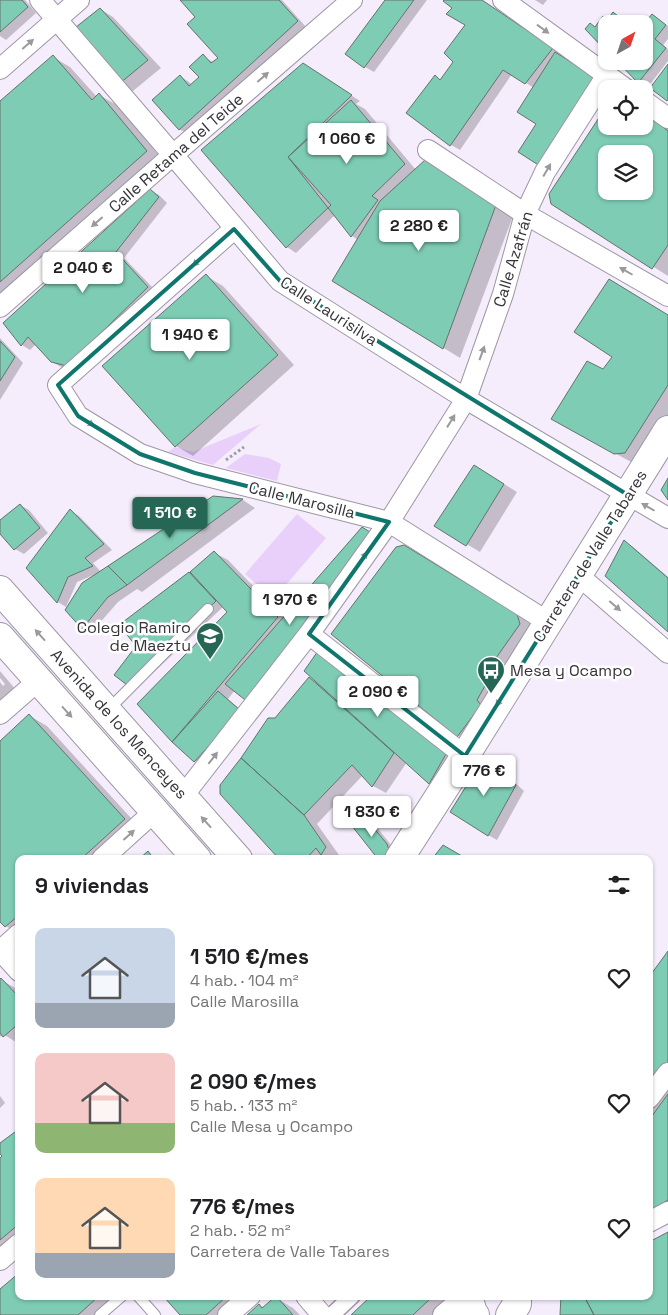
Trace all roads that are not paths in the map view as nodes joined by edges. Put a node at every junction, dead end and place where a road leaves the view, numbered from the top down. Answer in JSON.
{"nodes":[{"id":1,"x":40,"y":0,"type":"edge"},
{"id":2,"x":80,"y":0,"type":"edge"},
{"id":3,"x":352,"y":0,"type":"edge"},
{"id":4,"x":503,"y":0,"type":"edge"},
{"id":5,"x":56,"y":20,"type":"junction"},
{"id":6,"x":0,"y":69,"type":"edge"},
{"id":7,"x":607,"y":75,"type":"junction"},
{"id":8,"x":614,"y":80,"type":"edge"},
{"id":9,"x":653,"y":107,"type":"edge"},
{"id":10,"x":668,"y":118,"type":"edge"},
{"id":11,"x":428,"y":150,"type":"dead end"},
{"id":12,"x":173,"y":155,"type":"junction"},
{"id":13,"x":525,"y":214,"type":"junction"},
{"id":14,"x":234,"y":229,"type":"junction"},
{"id":15,"x":668,"y":296,"type":"edge"},
{"id":16,"x":0,"y":307,"type":"edge"},
{"id":17,"x":466,"y":399,"type":"junction"},
{"id":18,"x":668,"y":430,"type":"edge"},
{"id":19,"x":628,"y":495,"type":"junction"},
{"id":20,"x":668,"y":518,"type":"edge"},
{"id":21,"x":389,"y":522,"type":"junction"},
{"id":22,"x":578,"y":574,"type":"junction"},
{"id":23,"x":0,"y":590,"type":"edge"},
{"id":24,"x":208,"y":609,"type":"dead end"},
{"id":25,"x":548,"y":622,"type":"junction"},
{"id":26,"x":309,"y":634,"type":"junction"},
{"id":27,"x":0,"y":637,"type":"edge"},
{"id":28,"x":668,"y":653,"type":"edge"},
{"id":29,"x":39,"y":680,"type":"junction"},
{"id":30,"x":107,"y":711,"type":"junction"},
{"id":31,"x":0,"y":714,"type":"edge"},
{"id":32,"x":466,"y":756,"type":"junction"},
{"id":33,"x":183,"y":796,"type":"junction"},
{"id":34,"x":155,"y":811,"type":"junction"},
{"id":35,"x":106,"y":855,"type":"edge"},
{"id":36,"x":194,"y":855,"type":"edge"},
{"id":37,"x":235,"y":855,"type":"edge"},
{"id":38,"x":402,"y":855,"type":"edge"},
{"id":39,"x":15,"y":937,"type":"edge"},
{"id":40,"x":0,"y":950,"type":"edge"},
{"id":41,"x":15,"y":967,"type":"edge"},
{"id":42,"x":668,"y":1073,"type":"edge"},
{"id":43,"x":653,"y":1093,"type":"edge"},
{"id":44,"x":668,"y":1212,"type":"edge"},
{"id":45,"x":653,"y":1220,"type":"edge"},
{"id":46,"x":15,"y":1247,"type":"edge"},
{"id":47,"x":0,"y":1260,"type":"edge"},
{"id":48,"x":117,"y":1300,"type":"edge"},
{"id":49,"x":142,"y":1300,"type":"edge"},
{"id":50,"x":245,"y":1300,"type":"edge"},
{"id":51,"x":309,"y":1300,"type":"edge"},
{"id":52,"x":348,"y":1300,"type":"edge"},
{"id":53,"x":462,"y":1300,"type":"edge"},
{"id":54,"x":468,"y":1300,"type":"edge"},
{"id":55,"x":100,"y":1315,"type":"edge"},
{"id":56,"x":155,"y":1315,"type":"edge"},
{"id":57,"x":228,"y":1315,"type":"edge"},
{"id":58,"x":322,"y":1315,"type":"edge"},
{"id":59,"x":332,"y":1315,"type":"edge"},
{"id":60,"x":443,"y":1315,"type":"edge"},
{"id":61,"x":475,"y":1315,"type":"edge"}],
"edges":[{"from":1,"to":5,"type":"street","name":"Calle Laurisilva"},
{"from":2,"to":5,"type":"street"},
{"from":12,"to":3,"type":"street","name":"Calle Retama del Teide","one_way":true},
{"from":4,"to":7,"type":"street","one_way":true},
{"from":6,"to":5,"type":"street","one_way":true},
{"from":5,"to":12,"type":"street","name":"Calle Laurisilva"},
{"from":7,"to":8,"type":"street"},
{"from":13,"to":7,"type":"street","name":"Calle Azafrán","one_way":true},
{"from":9,"to":10,"type":"street"},
{"from":11,"to":13,"type":"street"},
{"from":12,"to":14,"type":"street","name":"Calle Laurisilva"},
{"from":12,"to":16,"type":"street","name":"Calle Retama del Teide","one_way":true},
{"from":15,"to":13,"type":"street","one_way":true},
{"from":17,"to":13,"type":"street","name":"Calle Azafrán","one_way":true},
{"from":14,"to":17,"type":"street","name":"Calle Laurisilva"},
{"from":14,"to":21,"type":"street","name":"Calle Marosilla","one_way":true},
{"from":17,"to":19,"type":"street","name":"Calle Laurisilva"},
{"from":21,"to":17,"type":"street","name":"Calle Azafrán","one_way":true},
{"from":18,"to":19,"type":"main road","name":"Carretera de Valle Tabares"},
{"from":20,"to":19,"type":"street","name":"Calle Laurisilva","one_way":true},
{"from":19,"to":22,"type":"main road","name":"Carretera de Valle Tabares"},
{"from":21,"to":25,"type":"street","name":"Calle Marosilla"},
{"from":26,"to":21,"type":"street","name":"Calle Azafrán","one_way":true},
{"from":22,"to":25,"type":"main road","name":"Carretera de Valle Tabares"},
{"from":22,"to":28,"type":"street","one_way":true},
{"from":30,"to":23,"type":"main road","name":"Avenida de los Menceyes","one_way":true},
{"from":24,"to":30,"type":"lane"},
{"from":25,"to":32,"type":"main road","name":"Carretera de Valle Tabares","one_way":true},
{"from":26,"to":32,"type":"street"},
{"from":33,"to":26,"type":"street","name":"Calle Azafrán","one_way":true},
{"from":27,"to":29,"type":"main road","name":"Avenida de los Menceyes"},
{"from":29,"to":31,"type":"street"},
{"from":29,"to":34,"type":"main road","name":"Avenida de los Menceyes","one_way":true},
{"from":30,"to":33,"type":"main road","name":"Avenida de los Menceyes"},
{"from":32,"to":38,"type":"main road","name":"Carretera de Valle Tabares"},
{"from":37,"to":33,"type":"main road","name":"Avenida de los Menceyes","one_way":true},
{"from":35,"to":34,"type":"street","one_way":true},
{"from":34,"to":36,"type":"main road","name":"Avenida de los Menceyes"},
{"from":39,"to":40,"type":"street"},
{"from":40,"to":41,"type":"street"},
{"from":42,"to":43,"type":"street"},
{"from":44,"to":45,"type":"street"},
{"from":46,"to":47,"type":"street"},
{"from":48,"to":55,"type":"lane"},
{"from":49,"to":56,"type":"lane"},
{"from":50,"to":57,"type":"street"},
{"from":51,"to":58,"type":"street"},
{"from":52,"to":59,"type":"street"},
{"from":53,"to":60,"type":"street"},
{"from":54,"to":61,"type":"main road"}]}
